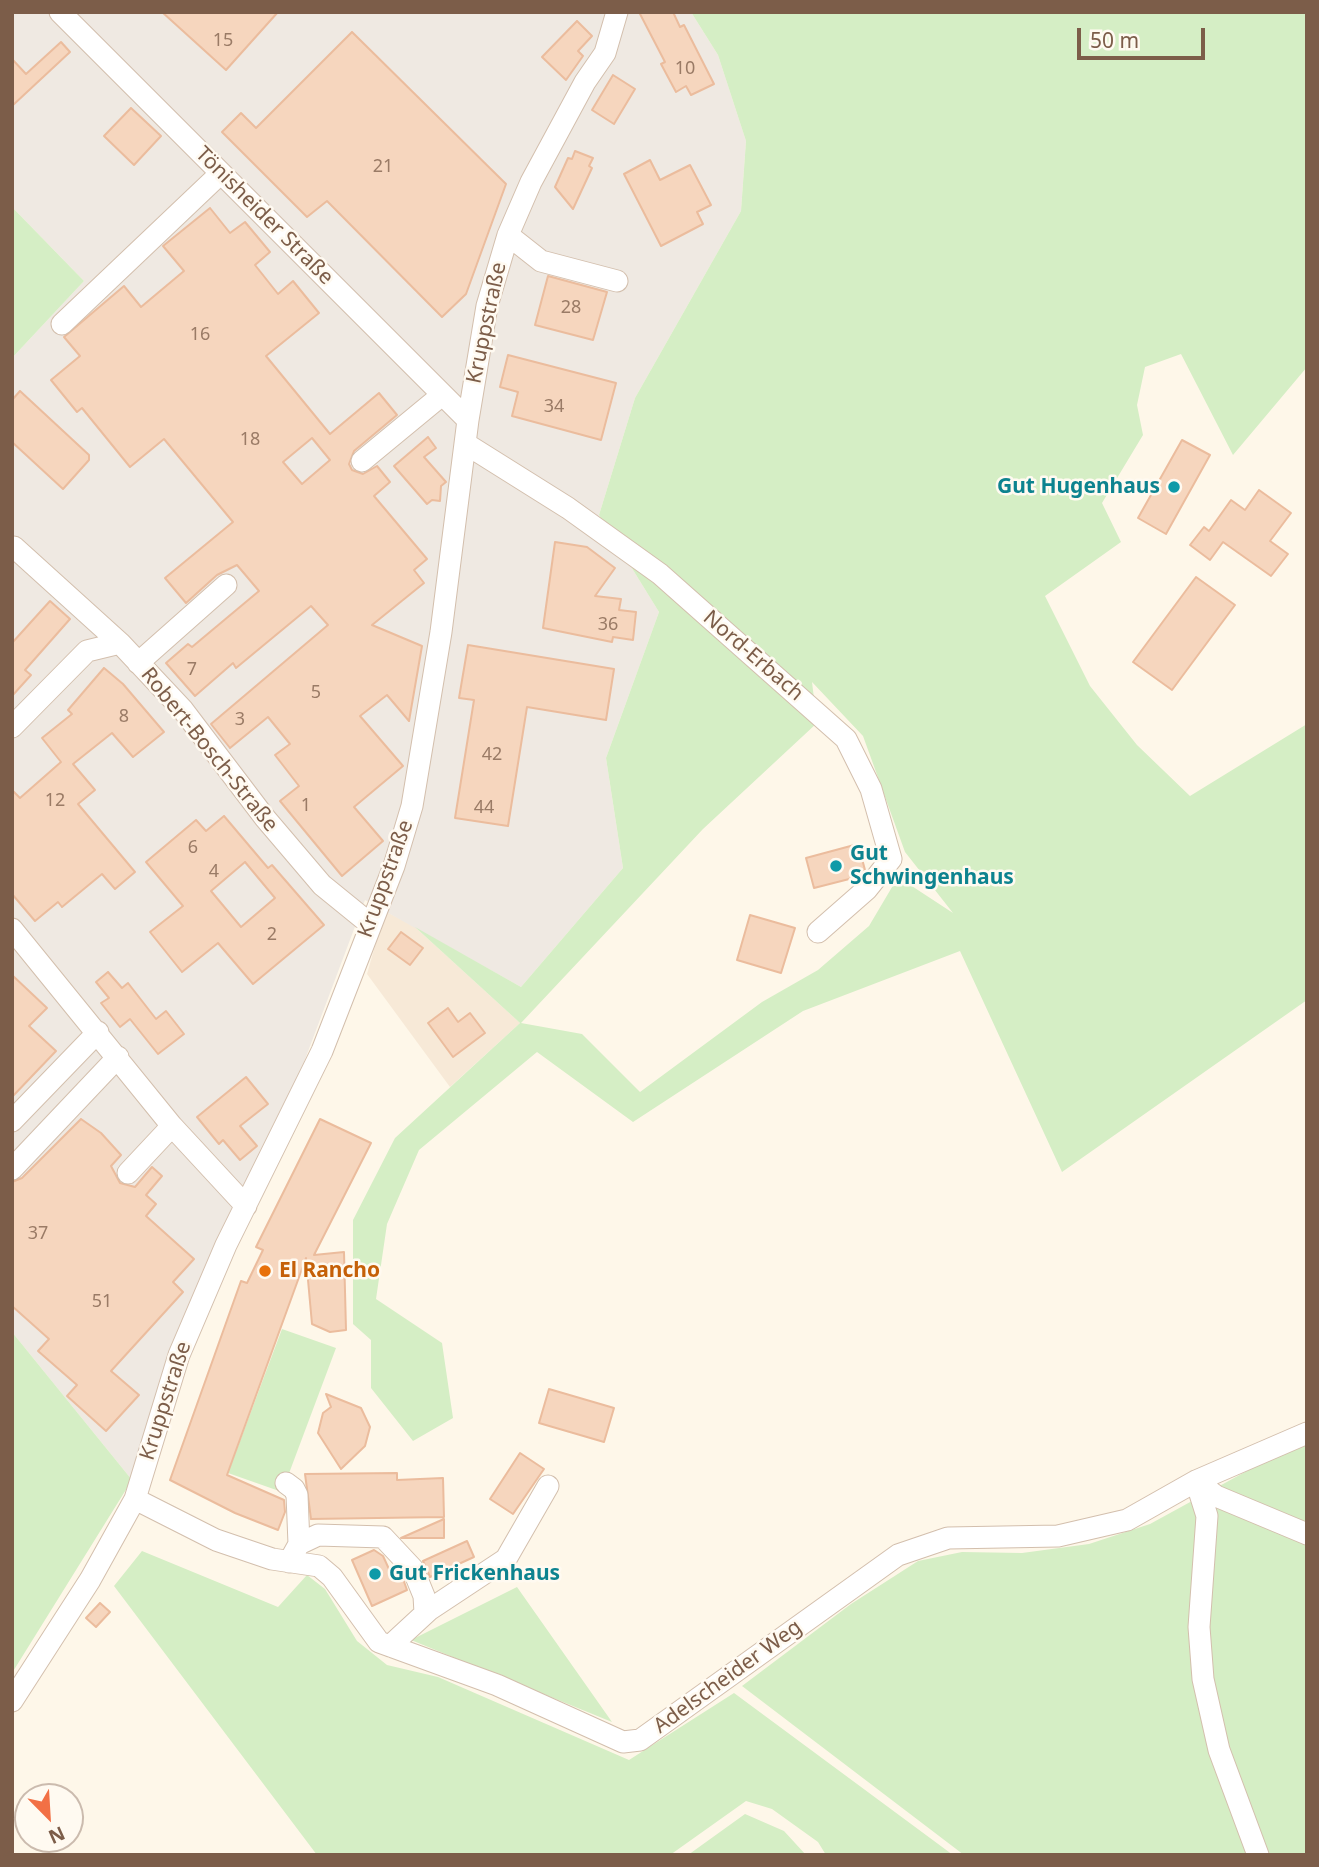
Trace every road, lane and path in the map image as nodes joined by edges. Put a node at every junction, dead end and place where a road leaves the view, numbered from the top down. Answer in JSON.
{"nodes":[{"id":1,"x":60,"y":12,"type":"edge"},
{"id":2,"x":617,"y":12,"type":"edge"},
{"id":3,"x":221,"y":173,"type":"junction"},
{"id":4,"x":508,"y":235,"type":"junction"},
{"id":5,"x":617,"y":281,"type":"dead end"},
{"id":6,"x":62,"y":324,"type":"dead end"},
{"id":7,"x":442,"y":395,"type":"junction"},
{"id":8,"x":468,"y":420,"type":"junction"},
{"id":9,"x":466,"y":444,"type":"junction"},
{"id":10,"x":362,"y":461,"type":"dead end"},
{"id":11,"x":14,"y":547,"type":"dead end"},
{"id":12,"x":226,"y":585,"type":"dead end"},
{"id":13,"x":120,"y":643,"type":"junction"},
{"id":14,"x":138,"y":663,"type":"junction"},
{"id":15,"x":12,"y":727,"type":"edge"},
{"id":16,"x":370,"y":924,"type":"junction"},
{"id":17,"x":12,"y":929,"type":"edge"},
{"id":18,"x":818,"y":932,"type":"dead end"},
{"id":19,"x":98,"y":1032,"type":"junction"},
{"id":20,"x":118,"y":1057,"type":"junction"},
{"id":21,"x":12,"y":1121,"type":"edge"},
{"id":22,"x":172,"y":1126,"type":"junction"},
{"id":23,"x":12,"y":1169,"type":"edge"},
{"id":24,"x":128,"y":1173,"type":"dead end"},
{"id":25,"x":246,"y":1206,"type":"junction"},
{"id":26,"x":1307,"y":1433,"type":"edge"},
{"id":27,"x":1196,"y":1481,"type":"junction"},
{"id":28,"x":286,"y":1483,"type":"dead end"},
{"id":29,"x":548,"y":1486,"type":"dead end"},
{"id":30,"x":135,"y":1499,"type":"junction"},
{"id":31,"x":1307,"y":1534,"type":"edge"},
{"id":32,"x":294,"y":1553,"type":"junction"},
{"id":33,"x":425,"y":1613,"type":"junction"},
{"id":34,"x":390,"y":1646,"type":"junction"},
{"id":35,"x":12,"y":1701,"type":"edge"},
{"id":36,"x":1258,"y":1855,"type":"edge"}],
"edges":[{"from":1,"to":3,"type":"street","name":"Tönisheider Straße"},
{"from":2,"to":4,"type":"street","name":"Kruppstraße"},
{"from":3,"to":6,"type":"street"},
{"from":3,"to":7,"type":"street","name":"Tönisheider Straße"},
{"from":4,"to":5,"type":"street"},
{"from":4,"to":8,"type":"street","name":"Kruppstraße"},
{"from":7,"to":8,"type":"street","name":"Tönisheider Straße"},
{"from":7,"to":10,"type":"street"},
{"from":8,"to":9,"type":"street","name":"Kruppstraße"},
{"from":9,"to":16,"type":"street","name":"Kruppstraße"},
{"from":9,"to":18,"type":"street","name":"Nord-Erbach"},
{"from":11,"to":13,"type":"street","name":"Robert-Bosch-Straße"},
{"from":12,"to":14,"type":"street"},
{"from":13,"to":14,"type":"street","name":"Robert-Bosch-Straße"},
{"from":13,"to":15,"type":"street"},
{"from":14,"to":16,"type":"street","name":"Robert-Bosch-Straße"},
{"from":16,"to":25,"type":"street","name":"Kruppstraße"},
{"from":17,"to":19,"type":"street"},
{"from":19,"to":20,"type":"street"},
{"from":19,"to":21,"type":"street"},
{"from":20,"to":22,"type":"street"},
{"from":20,"to":23,"type":"street"},
{"from":22,"to":24,"type":"street"},
{"from":22,"to":25,"type":"street"},
{"from":25,"to":30,"type":"street","name":"Kruppstraße"},
{"from":26,"to":27,"type":"street","name":"Adelscheider Weg"},
{"from":27,"to":31,"type":"street"},
{"from":27,"to":34,"type":"street","name":"Adelscheider Weg"},
{"from":27,"to":36,"type":"street"},
{"from":28,"to":32,"type":"street"},
{"from":29,"to":33,"type":"street"},
{"from":30,"to":32,"type":"street","name":"Adelscheider Weg"},
{"from":30,"to":35,"type":"street","name":"Kruppstraße"},
{"from":32,"to":33,"type":"street"},
{"from":32,"to":34,"type":"street","name":"Adelscheider Weg"},
{"from":33,"to":34,"type":"street"}]}
